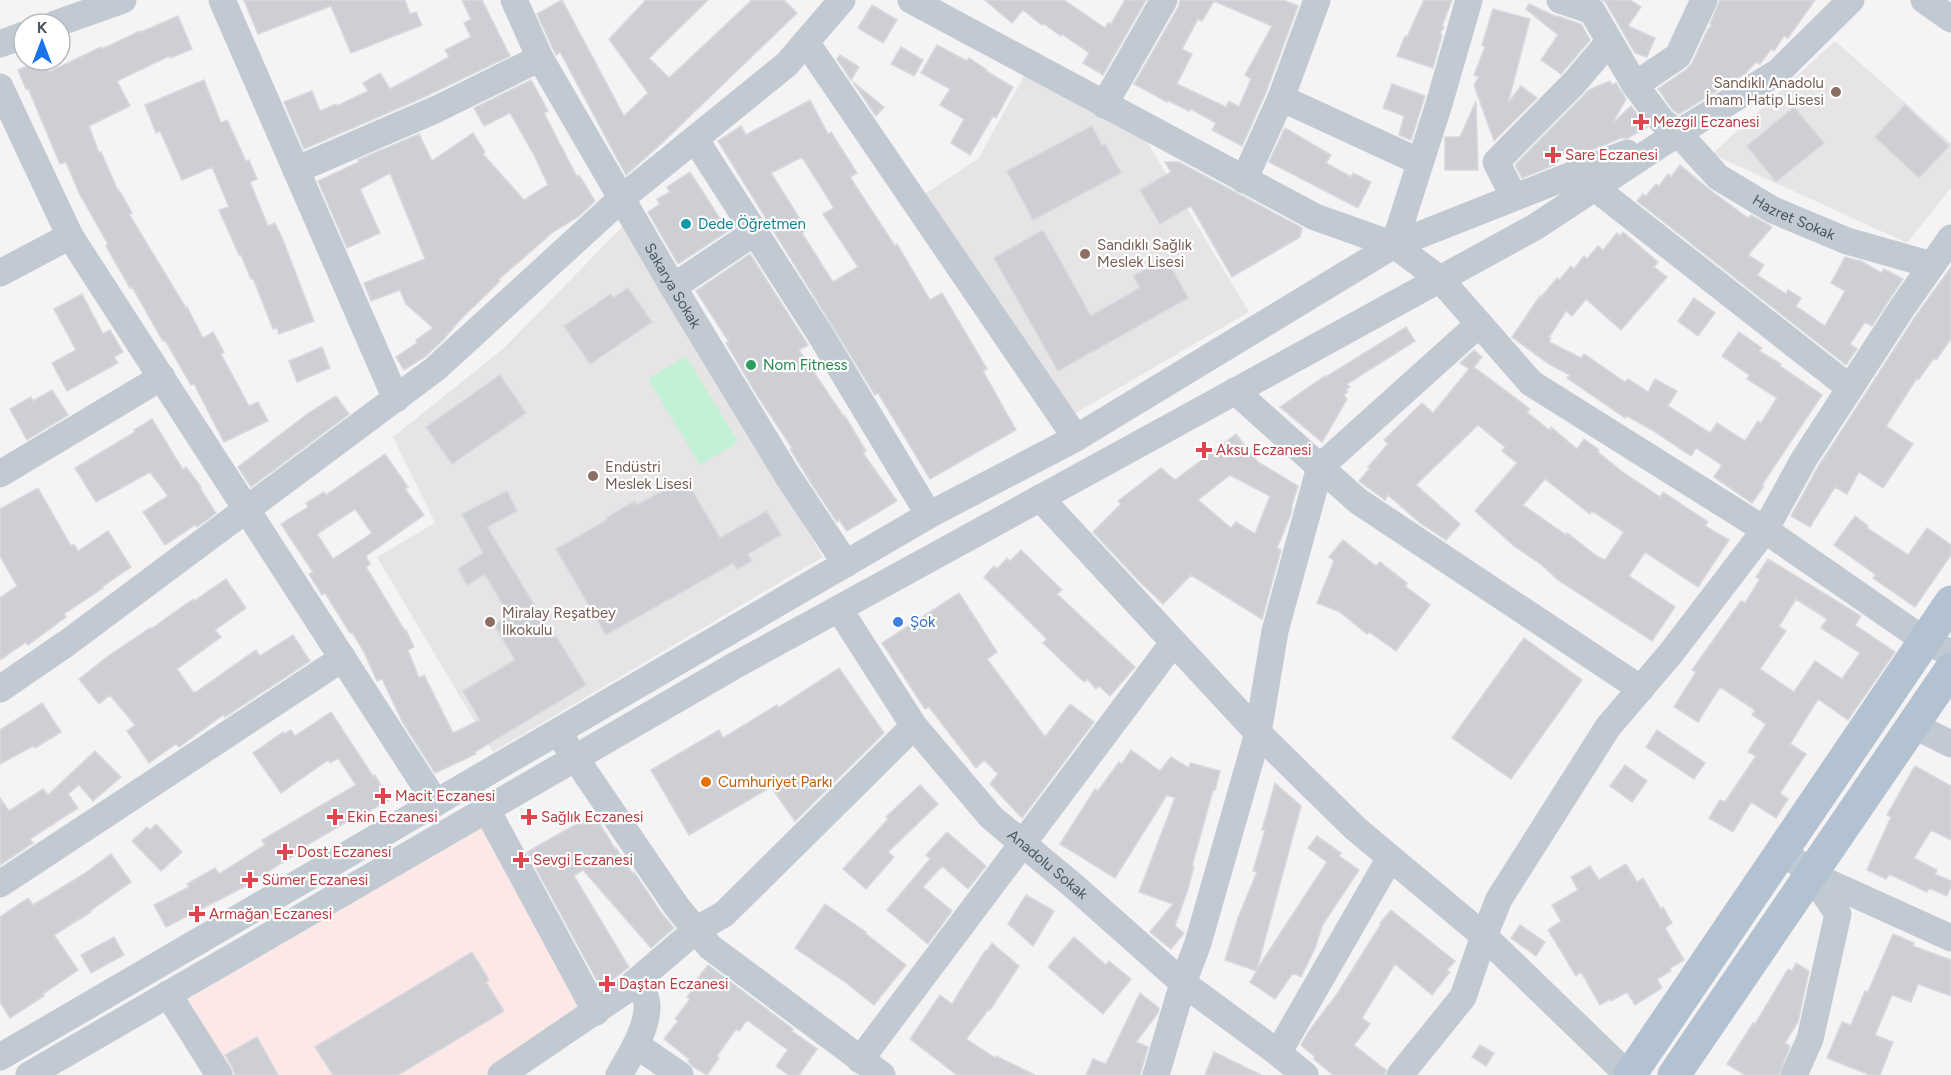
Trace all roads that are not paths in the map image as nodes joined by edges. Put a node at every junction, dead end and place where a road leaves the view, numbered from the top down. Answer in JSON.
{"nodes":[{"id":1,"x":222,"y":0,"type":"edge"},
{"id":2,"x":514,"y":0,"type":"edge"},
{"id":3,"x":842,"y":0,"type":"edge"},
{"id":4,"x":911,"y":0,"type":"edge"},
{"id":5,"x":1164,"y":0,"type":"edge"},
{"id":6,"x":1317,"y":0,"type":"edge"},
{"id":7,"x":1469,"y":0,"type":"edge"},
{"id":8,"x":1560,"y":0,"type":"edge"},
{"id":9,"x":1704,"y":0,"type":"edge"},
{"id":10,"x":1851,"y":0,"type":"edge"},
{"id":11,"x":1924,"y":0,"type":"edge"},
{"id":12,"x":106,"y":3,"type":"edge"},
{"id":13,"x":72,"y":17,"type":"edge"},
{"id":14,"x":1951,"y":19,"type":"edge"},
{"id":15,"x":806,"y":42,"type":"junction"},
{"id":16,"x":1609,"y":42,"type":"junction"},
{"id":17,"x":540,"y":58,"type":"junction"},
{"id":18,"x":1635,"y":85,"type":"junction"},
{"id":19,"x":0,"y":87,"type":"edge"},
{"id":20,"x":1281,"y":98,"type":"junction"},
{"id":21,"x":1104,"y":105,"type":"junction"},
{"id":22,"x":1678,"y":133,"type":"junction"},
{"id":23,"x":695,"y":139,"type":"junction"},
{"id":24,"x":1420,"y":162,"type":"junction"},
{"id":25,"x":296,"y":170,"type":"junction"},
{"id":26,"x":1244,"y":180,"type":"junction"},
{"id":27,"x":1595,"y":188,"type":"junction"},
{"id":28,"x":1514,"y":197,"type":"junction"},
{"id":29,"x":622,"y":198,"type":"junction"},
{"id":30,"x":755,"y":232,"type":"junction"},
{"id":31,"x":70,"y":236,"type":"junction"},
{"id":32,"x":1951,"y":238,"type":"edge"},
{"id":33,"x":1394,"y":245,"type":"junction"},
{"id":34,"x":1932,"y":265,"type":"junction"},
{"id":35,"x":0,"y":273,"type":"edge"},
{"id":36,"x":1440,"y":279,"type":"junction"},
{"id":37,"x":673,"y":287,"type":"junction"},
{"id":38,"x":1479,"y":324,"type":"junction"},
{"id":39,"x":162,"y":377,"type":"junction"},
{"id":40,"x":1850,"y":388,"type":"junction"},
{"id":41,"x":1235,"y":391,"type":"junction"},
{"id":42,"x":396,"y":399,"type":"junction"},
{"id":43,"x":1076,"y":438,"type":"junction"},
{"id":44,"x":1320,"y":467,"type":"junction"},
{"id":45,"x":0,"y":474,"type":"edge"},
{"id":46,"x":1040,"y":498,"type":"junction"},
{"id":47,"x":247,"y":509,"type":"junction"},
{"id":48,"x":929,"y":515,"type":"junction"},
{"id":49,"x":1766,"y":530,"type":"junction"},
{"id":50,"x":846,"y":564,"type":"junction"},
{"id":51,"x":1951,"y":602,"type":"edge"},
{"id":52,"x":839,"y":609,"type":"junction"},
{"id":53,"x":1173,"y":642,"type":"junction"},
{"id":54,"x":1937,"y":647,"type":"edge"},
{"id":55,"x":343,"y":658,"type":"junction"},
{"id":56,"x":1951,"y":669,"type":"edge"},
{"id":57,"x":0,"y":689,"type":"edge"},
{"id":58,"x":1641,"y":689,"type":"junction"},
{"id":59,"x":1913,"y":725,"type":"junction"},
{"id":60,"x":914,"y":726,"type":"junction"},
{"id":61,"x":558,"y":732,"type":"junction"},
{"id":62,"x":1258,"y":733,"type":"junction"},
{"id":63,"x":1951,"y":744,"type":"edge"},
{"id":64,"x":575,"y":759,"type":"junction"},
{"id":65,"x":436,"y":803,"type":"junction"},
{"id":66,"x":487,"y":810,"type":"junction"},
{"id":67,"x":1023,"y":844,"type":"junction"},
{"id":68,"x":1782,"y":850,"type":"junction"},
{"id":69,"x":1390,"y":858,"type":"junction"},
{"id":70,"x":1811,"y":874,"type":"junction"},
{"id":71,"x":0,"y":885,"type":"edge"},
{"id":72,"x":696,"y":930,"type":"junction"},
{"id":73,"x":1484,"y":936,"type":"junction"},
{"id":74,"x":1951,"y":938,"type":"edge"},
{"id":75,"x":636,"y":982,"type":"junction"},
{"id":76,"x":1183,"y":983,"type":"junction"},
{"id":77,"x":168,"y":994,"type":"junction"},
{"id":78,"x":596,"y":1012,"type":"junction"},
{"id":79,"x":636,"y":1045,"type":"junction"},
{"id":80,"x":1278,"y":1053,"type":"junction"},
{"id":81,"x":0,"y":1057,"type":"edge"},
{"id":82,"x":860,"y":1060,"type":"junction"},
{"id":83,"x":511,"y":1073,"type":"edge"},
{"id":84,"x":29,"y":1075,"type":"edge"},
{"id":85,"x":219,"y":1075,"type":"edge"},
{"id":86,"x":619,"y":1075,"type":"edge"},
{"id":87,"x":680,"y":1075,"type":"edge"},
{"id":88,"x":882,"y":1075,"type":"edge"},
{"id":89,"x":1156,"y":1075,"type":"edge"},
{"id":90,"x":1305,"y":1075,"type":"edge"},
{"id":91,"x":1400,"y":1075,"type":"edge"},
{"id":92,"x":1629,"y":1075,"type":"edge"},
{"id":93,"x":1674,"y":1075,"type":"edge"},
{"id":94,"x":1794,"y":1075,"type":"edge"}],
"edges":[{"from":1,"to":25,"type":"street"},
{"from":2,"to":17,"type":"street","name":"Sakarya Sokak"},
{"from":3,"to":15,"type":"street"},
{"from":4,"to":21,"type":"street"},
{"from":5,"to":21,"type":"street"},
{"from":6,"to":20,"type":"street"},
{"from":7,"to":24,"type":"street"},
{"from":8,"to":16,"type":"street","name":"Hazret Sokak"},
{"from":9,"to":18,"type":"street"},
{"from":10,"to":22,"type":"street"},
{"from":11,"to":14,"type":"street"},
{"from":12,"to":13,"type":"street"},
{"from":15,"to":23,"type":"street"},
{"from":15,"to":43,"type":"street"},
{"from":16,"to":18,"type":"street","name":"Hazret Sokak"},
{"from":16,"to":28,"type":"street"},
{"from":17,"to":25,"type":"street"},
{"from":17,"to":29,"type":"street","name":"Sakarya Sokak"},
{"from":18,"to":22,"type":"street","name":"Hazret Sokak"},
{"from":19,"to":31,"type":"street"},
{"from":20,"to":24,"type":"street"},
{"from":20,"to":26,"type":"street"},
{"from":21,"to":26,"type":"street"},
{"from":22,"to":27,"type":"street"},
{"from":22,"to":28,"type":"street"},
{"from":22,"to":34,"type":"street","name":"Hazret Sokak"},
{"from":23,"to":29,"type":"street"},
{"from":23,"to":30,"type":"street"},
{"from":24,"to":33,"type":"street"},
{"from":25,"to":42,"type":"street"},
{"from":26,"to":33,"type":"street"},
{"from":27,"to":36,"type":"street"},
{"from":27,"to":40,"type":"street"},
{"from":28,"to":33,"type":"street"},
{"from":29,"to":37,"type":"street","name":"Sakarya Sokak"},
{"from":29,"to":42,"type":"street"},
{"from":30,"to":37,"type":"street"},
{"from":30,"to":48,"type":"street"},
{"from":31,"to":35,"type":"street"},
{"from":31,"to":39,"type":"street"},
{"from":32,"to":34,"type":"street"},
{"from":33,"to":36,"type":"street"},
{"from":33,"to":43,"type":"street"},
{"from":34,"to":40,"type":"street"},
{"from":36,"to":38,"type":"street"},
{"from":36,"to":41,"type":"street"},
{"from":37,"to":50,"type":"street","name":"Sakarya Sokak"},
{"from":38,"to":44,"type":"street"},
{"from":38,"to":49,"type":"street"},
{"from":39,"to":45,"type":"street"},
{"from":39,"to":47,"type":"street"},
{"from":40,"to":49,"type":"street"},
{"from":41,"to":44,"type":"street"},
{"from":41,"to":46,"type":"street"},
{"from":42,"to":47,"type":"street"},
{"from":43,"to":48,"type":"street"},
{"from":44,"to":58,"type":"street"},
{"from":44,"to":62,"type":"street"},
{"from":46,"to":52,"type":"street"},
{"from":46,"to":53,"type":"street"},
{"from":47,"to":55,"type":"street"},
{"from":47,"to":57,"type":"street"},
{"from":48,"to":50,"type":"street"},
{"from":49,"to":54,"type":"street"},
{"from":49,"to":58,"type":"street"},
{"from":50,"to":61,"type":"street"},
{"from":51,"to":54,"type":"main road"},
{"from":52,"to":60,"type":"street","name":"Anadolu Sokak"},
{"from":52,"to":64,"type":"street"},
{"from":53,"to":62,"type":"street"},
{"from":53,"to":67,"type":"street"},
{"from":54,"to":68,"type":"main road"},
{"from":55,"to":65,"type":"street"},
{"from":55,"to":71,"type":"street"},
{"from":56,"to":59,"type":"main road"},
{"from":58,"to":73,"type":"street"},
{"from":59,"to":63,"type":"street"},
{"from":59,"to":70,"type":"main road"},
{"from":60,"to":67,"type":"street","name":"Anadolu Sokak"},
{"from":60,"to":72,"type":"street"},
{"from":61,"to":64,"type":"street"},
{"from":61,"to":65,"type":"street"},
{"from":62,"to":69,"type":"street"},
{"from":62,"to":76,"type":"street"},
{"from":64,"to":66,"type":"street"},
{"from":64,"to":72,"type":"street"},
{"from":65,"to":81,"type":"street"},
{"from":66,"to":77,"type":"street"},
{"from":66,"to":78,"type":"street"},
{"from":67,"to":76,"type":"street","name":"Anadolu Sokak"},
{"from":67,"to":82,"type":"street"},
{"from":68,"to":70,"type":"street"},
{"from":68,"to":92,"type":"main road"},
{"from":69,"to":73,"type":"street"},
{"from":69,"to":80,"type":"street"},
{"from":70,"to":74,"type":"street"},
{"from":70,"to":93,"type":"main road"},
{"from":70,"to":94,"type":"street"},
{"from":72,"to":75,"type":"street"},
{"from":72,"to":82,"type":"street"},
{"from":73,"to":91,"type":"street"},
{"from":73,"to":92,"type":"street"},
{"from":75,"to":78,"type":"street"},
{"from":75,"to":79,"type":"street"},
{"from":76,"to":80,"type":"street","name":"Anadolu Sokak"},
{"from":76,"to":89,"type":"street"},
{"from":77,"to":84,"type":"street"},
{"from":77,"to":85,"type":"street"},
{"from":78,"to":83,"type":"street"},
{"from":79,"to":86,"type":"street"},
{"from":79,"to":87,"type":"street"},
{"from":80,"to":90,"type":"street","name":"Anadolu Sokak"},
{"from":82,"to":88,"type":"street"}]}
